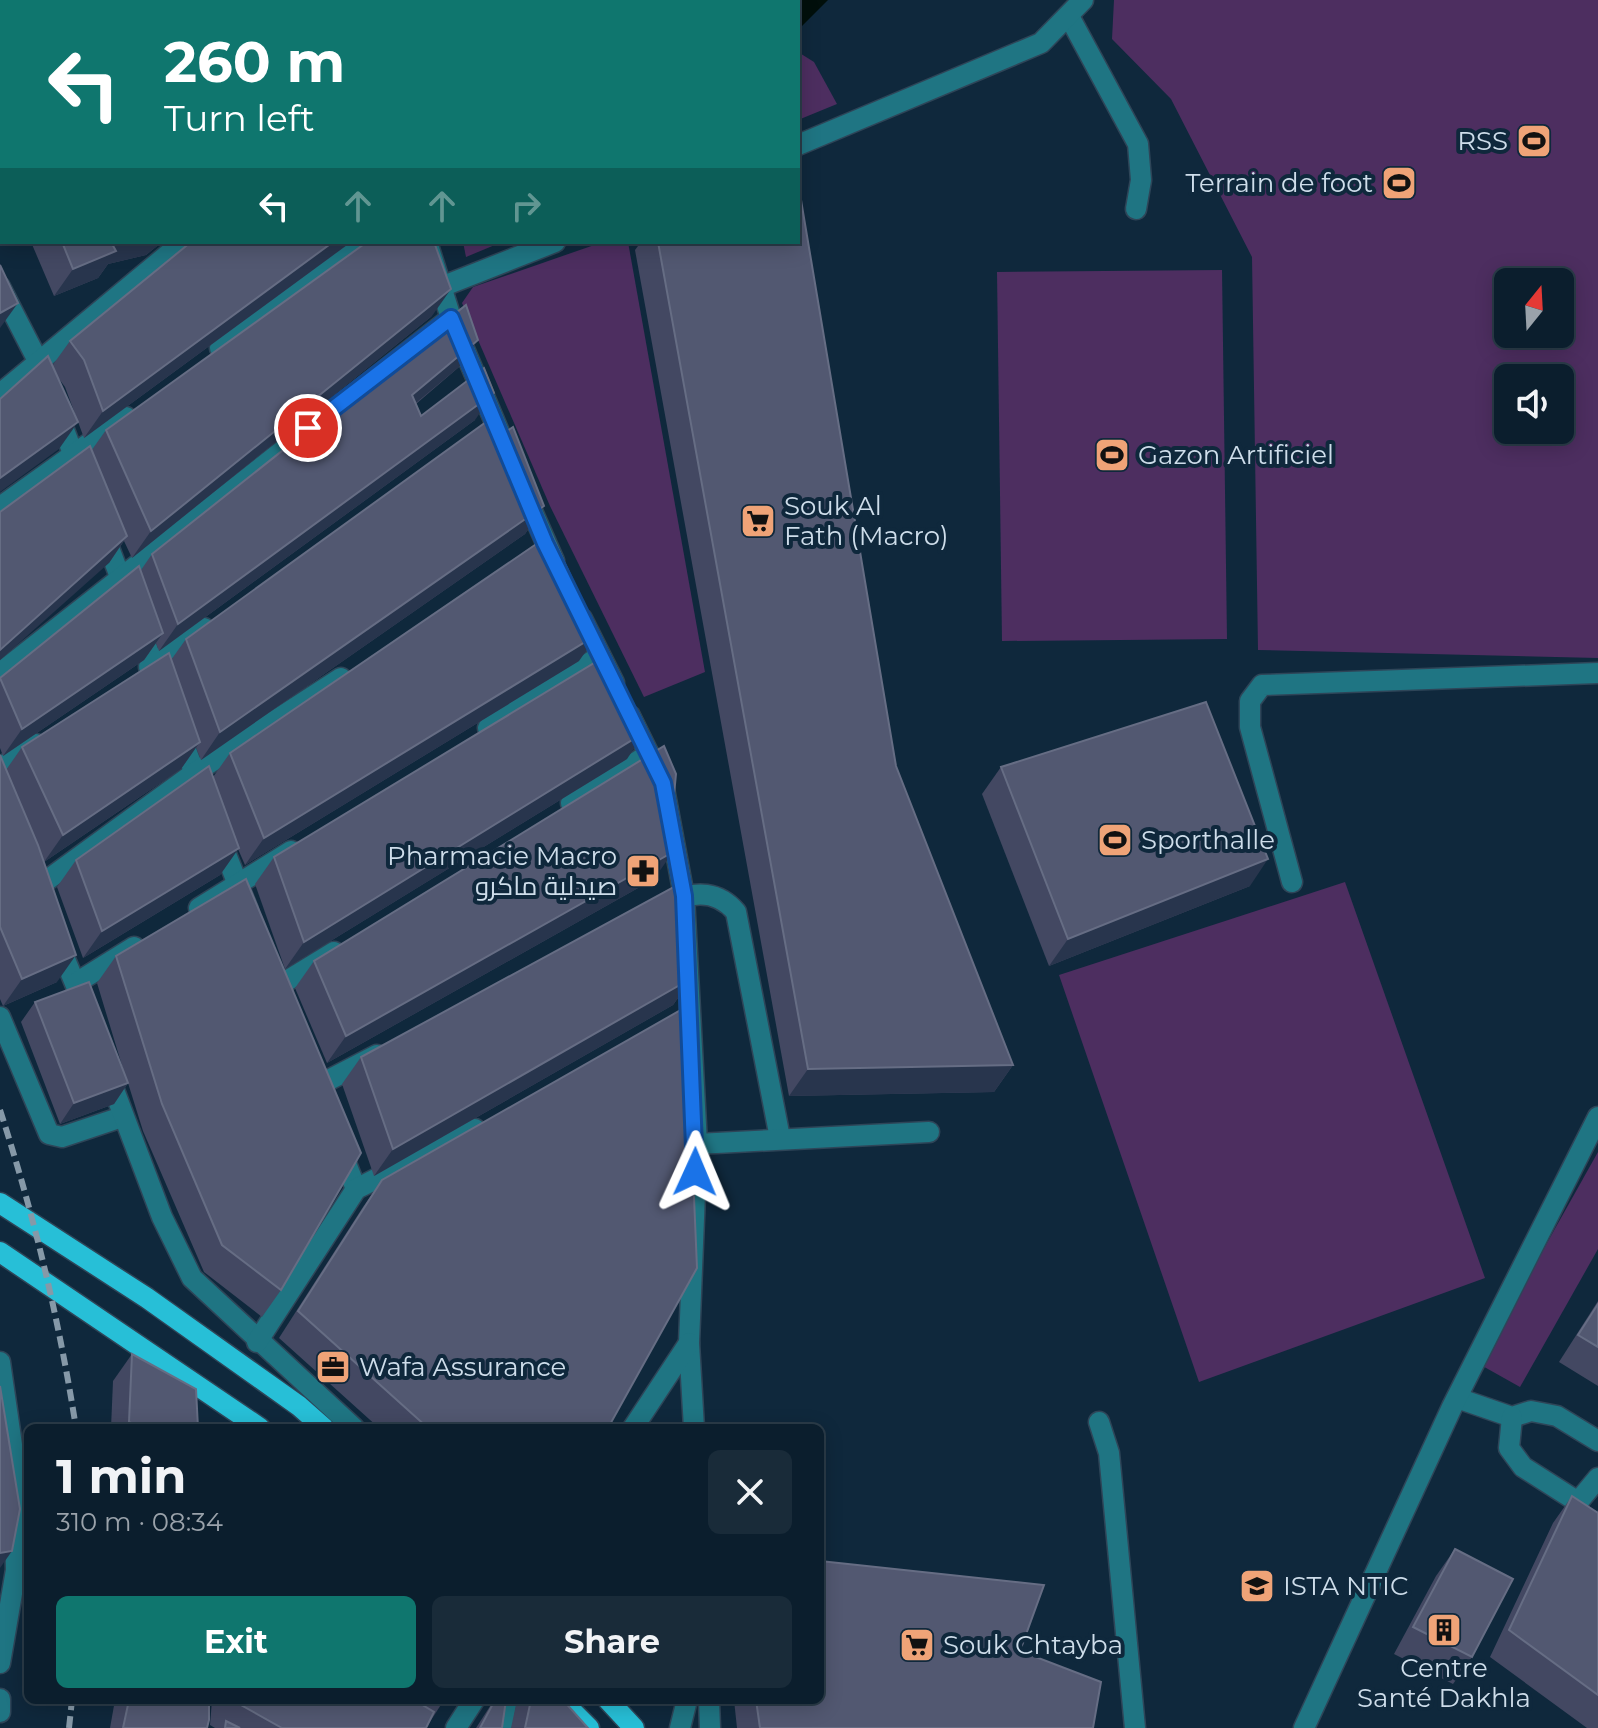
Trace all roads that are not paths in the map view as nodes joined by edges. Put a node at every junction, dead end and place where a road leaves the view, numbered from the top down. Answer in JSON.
{"nodes":[{"id":1,"x":1083,"y":0,"type":"edge"},
{"id":2,"x":1070,"y":18,"type":"junction"},
{"id":3,"x":800,"y":144,"type":"edge"},
{"id":4,"x":1136,"y":209,"type":"dead end"},
{"id":5,"x":178,"y":244,"type":"edge"},
{"id":6,"x":362,"y":244,"type":"edge"},
{"id":7,"x":428,"y":244,"type":"edge"},
{"id":8,"x":550,"y":244,"type":"edge"},
{"id":9,"x":0,"y":287,"type":"edge"},
{"id":10,"x":441,"y":287,"type":"junction"},
{"id":11,"x":451,"y":318,"type":"junction"},
{"id":12,"x":38,"y":361,"type":"junction"},
{"id":13,"x":202,"y":361,"type":"edge"},
{"id":14,"x":0,"y":394,"type":"edge"},
{"id":15,"x":138,"y":408,"type":"edge"},
{"id":16,"x":73,"y":455,"type":"junction"},
{"id":17,"x":0,"y":507,"type":"edge"},
{"id":18,"x":120,"y":577,"type":"junction"},
{"id":19,"x":217,"y":619,"type":"edge"},
{"id":20,"x":600,"y":656,"type":"junction"},
{"id":21,"x":363,"y":663,"type":"edge"},
{"id":22,"x":153,"y":665,"type":"junction"},
{"id":23,"x":0,"y":673,"type":"edge"},
{"id":24,"x":1598,"y":673,"type":"edge"},
{"id":25,"x":128,"y":682,"type":"edge"},
{"id":26,"x":51,"y":734,"type":"edge"},
{"id":27,"x":472,"y":739,"type":"edge"},
{"id":28,"x":649,"y":754,"type":"junction"},
{"id":29,"x":0,"y":768,"type":"edge"},
{"id":30,"x":194,"y":773,"type":"junction"},
{"id":31,"x":560,"y":810,"type":"edge"},
{"id":32,"x":303,"y":844,"type":"edge"},
{"id":33,"x":1292,"y":882,"type":"dead end"},
{"id":34,"x":237,"y":884,"type":"junction"},
{"id":35,"x":684,"y":896,"type":"junction"},
{"id":36,"x":656,"y":910,"type":"edge"},
{"id":37,"x":184,"y":917,"type":"edge"},
{"id":38,"x":255,"y":927,"type":"edge"},
{"id":39,"x":157,"y":934,"type":"edge"},
{"id":40,"x":356,"y":938,"type":"edge"},
{"id":41,"x":76,"y":983,"type":"junction"},
{"id":42,"x":279,"y":985,"type":"edge"},
{"id":43,"x":0,"y":1017,"type":"edge"},
{"id":44,"x":93,"y":1029,"type":"edge"},
{"id":45,"x":390,"y":1048,"type":"edge"},
{"id":46,"x":103,"y":1058,"type":"edge"},
{"id":47,"x":320,"y":1084,"type":"edge"},
{"id":48,"x":122,"y":1117,"type":"junction"},
{"id":49,"x":1598,"y":1117,"type":"edge"},
{"id":50,"x":492,"y":1120,"type":"edge"},
{"id":51,"x":333,"y":1127,"type":"edge"},
{"id":52,"x":929,"y":1132,"type":"dead end"},
{"id":53,"x":780,"y":1138,"type":"junction"},
{"id":54,"x":697,"y":1144,"type":"junction"},
{"id":55,"x":356,"y":1189,"type":"junction"},
{"id":56,"x":0,"y":1203,"type":"edge"},
{"id":57,"x":0,"y":1252,"type":"edge"},
{"id":58,"x":257,"y":1342,"type":"junction"},
{"id":59,"x":689,"y":1343,"type":"junction"},
{"id":60,"x":0,"y":1362,"type":"edge"},
{"id":61,"x":1457,"y":1398,"type":"junction"},
{"id":62,"x":1512,"y":1417,"type":"junction"},
{"id":63,"x":1099,"y":1422,"type":"dead end"},
{"id":64,"x":254,"y":1424,"type":"edge"},
{"id":65,"x":319,"y":1424,"type":"edge"},
{"id":66,"x":349,"y":1424,"type":"edge"},
{"id":67,"x":636,"y":1424,"type":"edge"},
{"id":68,"x":694,"y":1424,"type":"edge"},
{"id":69,"x":1598,"y":1441,"type":"edge"},
{"id":70,"x":1598,"y":1478,"type":"edge"},
{"id":71,"x":0,"y":1663,"type":"edge"},
{"id":72,"x":0,"y":1699,"type":"edge"},
{"id":73,"x":471,"y":1704,"type":"edge"},
{"id":74,"x":506,"y":1704,"type":"edge"},
{"id":75,"x":565,"y":1704,"type":"edge"},
{"id":76,"x":612,"y":1704,"type":"edge"},
{"id":77,"x":686,"y":1704,"type":"edge"},
{"id":78,"x":709,"y":1704,"type":"edge"},
{"id":79,"x":0,"y":1712,"type":"edge"},
{"id":80,"x":456,"y":1728,"type":"edge"},
{"id":81,"x":502,"y":1728,"type":"edge"},
{"id":82,"x":589,"y":1728,"type":"edge"},
{"id":83,"x":634,"y":1728,"type":"edge"},
{"id":84,"x":680,"y":1728,"type":"edge"},
{"id":85,"x":710,"y":1728,"type":"edge"},
{"id":86,"x":1135,"y":1728,"type":"edge"},
{"id":87,"x":1304,"y":1728,"type":"edge"}],
"edges":[{"from":1,"to":2,"type":"street"},
{"from":2,"to":3,"type":"street"},
{"from":2,"to":4,"type":"street"},
{"from":5,"to":12,"type":"street"},
{"from":6,"to":13,"type":"street"},
{"from":7,"to":10,"type":"street"},
{"from":8,"to":10,"type":"street"},
{"from":9,"to":12,"type":"street"},
{"from":10,"to":11,"type":"street"},
{"from":11,"to":18,"type":"street"},
{"from":11,"to":20,"type":"street"},
{"from":12,"to":14,"type":"street"},
{"from":12,"to":16,"type":"street"},
{"from":15,"to":16,"type":"street"},
{"from":16,"to":17,"type":"street"},
{"from":16,"to":18,"type":"street"},
{"from":18,"to":22,"type":"street"},
{"from":18,"to":23,"type":"street"},
{"from":19,"to":22,"type":"street"},
{"from":20,"to":27,"type":"street"},
{"from":20,"to":28,"type":"street"},
{"from":21,"to":30,"type":"street"},
{"from":22,"to":25,"type":"street"},
{"from":22,"to":30,"type":"street"},
{"from":24,"to":33,"type":"street"},
{"from":26,"to":29,"type":"street"},
{"from":28,"to":31,"type":"street"},
{"from":28,"to":35,"type":"street"},
{"from":30,"to":34,"type":"street"},
{"from":30,"to":41,"type":"street"},
{"from":32,"to":34,"type":"street"},
{"from":34,"to":37,"type":"street"},
{"from":34,"to":38,"type":"street"},
{"from":35,"to":36,"type":"street"},
{"from":35,"to":53,"type":"street"},
{"from":35,"to":54,"type":"street"},
{"from":39,"to":41,"type":"street"},
{"from":40,"to":42,"type":"street"},
{"from":41,"to":44,"type":"street"},
{"from":43,"to":48,"type":"street"},
{"from":45,"to":47,"type":"street"},
{"from":46,"to":48,"type":"street"},
{"from":48,"to":58,"type":"street"},
{"from":49,"to":61,"type":"street"},
{"from":50,"to":55,"type":"street"},
{"from":51,"to":55,"type":"street"},
{"from":52,"to":53,"type":"street"},
{"from":53,"to":54,"type":"street"},
{"from":54,"to":59,"type":"street"},
{"from":55,"to":58,"type":"street"},
{"from":56,"to":65,"type":"main road"},
{"from":57,"to":64,"type":"main road"},
{"from":58,"to":66,"type":"street"},
{"from":59,"to":67,"type":"street"},
{"from":59,"to":68,"type":"street"},
{"from":60,"to":71,"type":"street"},
{"from":61,"to":62,"type":"street"},
{"from":61,"to":87,"type":"street"},
{"from":62,"to":69,"type":"street"},
{"from":62,"to":70,"type":"street"},
{"from":63,"to":86,"type":"street"},
{"from":72,"to":79,"type":"street"},
{"from":73,"to":80,"type":"street"},
{"from":74,"to":81,"type":"street"},
{"from":75,"to":82,"type":"main road"},
{"from":76,"to":83,"type":"main road"},
{"from":77,"to":84,"type":"street"},
{"from":78,"to":85,"type":"street"}]}
